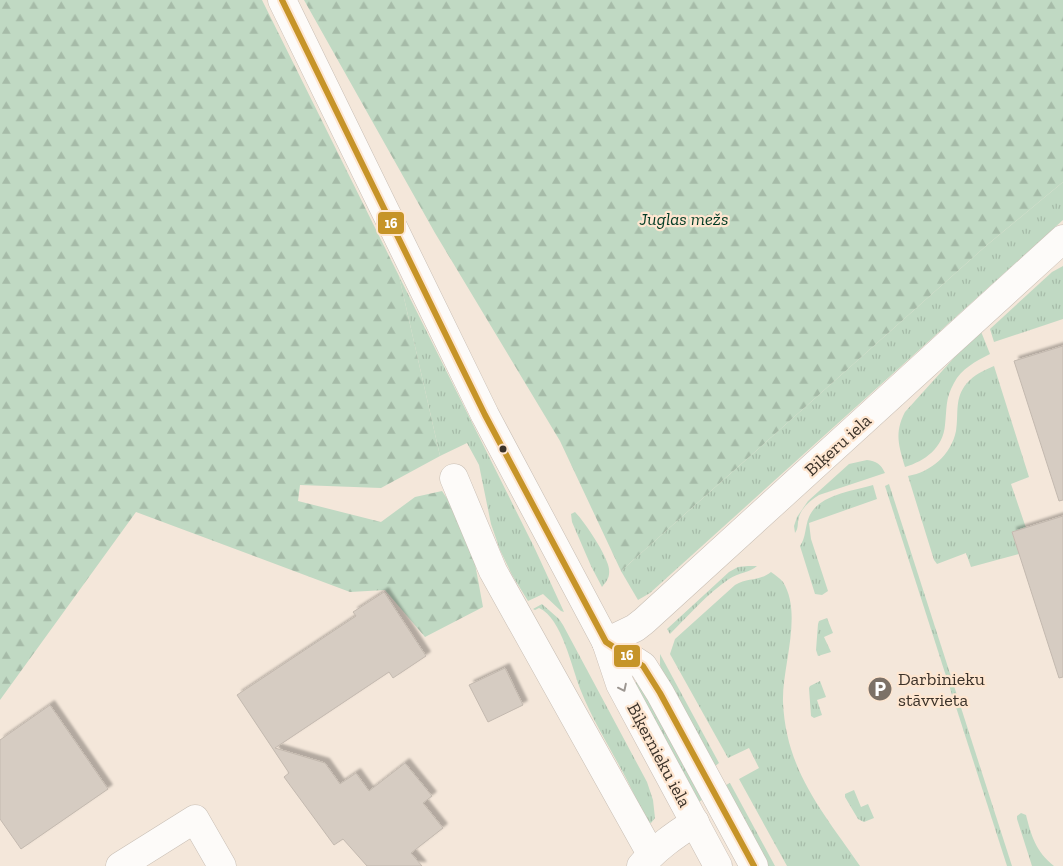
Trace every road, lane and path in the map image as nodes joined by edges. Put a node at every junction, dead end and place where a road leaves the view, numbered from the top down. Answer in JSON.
{"nodes":[{"id":1,"x":282,"y":0,"type":"edge"},
{"id":2,"x":1063,"y":239,"type":"edge"},
{"id":3,"x":454,"y":478,"type":"dead end"},
{"id":4,"x":606,"y":642,"type":"junction"},
{"id":5,"x":721,"y":807,"type":"junction"},
{"id":6,"x":695,"y":822,"type":"junction"},
{"id":7,"x":646,"y":860,"type":"edge"},
{"id":8,"x":120,"y":866,"type":"edge"},
{"id":9,"x":222,"y":866,"type":"edge"},
{"id":10,"x":718,"y":866,"type":"edge"},
{"id":11,"x":754,"y":866,"type":"edge"}],
"edges":[{"from":1,"to":4,"type":"main road","name":"Biķernieku iela"},
{"from":2,"to":4,"type":"main road","name":"Biķeru iela"},
{"from":3,"to":7,"type":"main road"},
{"from":4,"to":5,"type":"main road","name":"Biķernieku iela"},
{"from":4,"to":6,"type":"main road","name":"Biķernieku iela","one_way":true},
{"from":5,"to":6,"type":"main road"},
{"from":5,"to":11,"type":"main road","name":"Biķernieku iela"},
{"from":6,"to":7,"type":"main road"},
{"from":6,"to":10,"type":"main road","name":"Biķernieku iela"},
{"from":8,"to":9,"type":"main road"}]}
